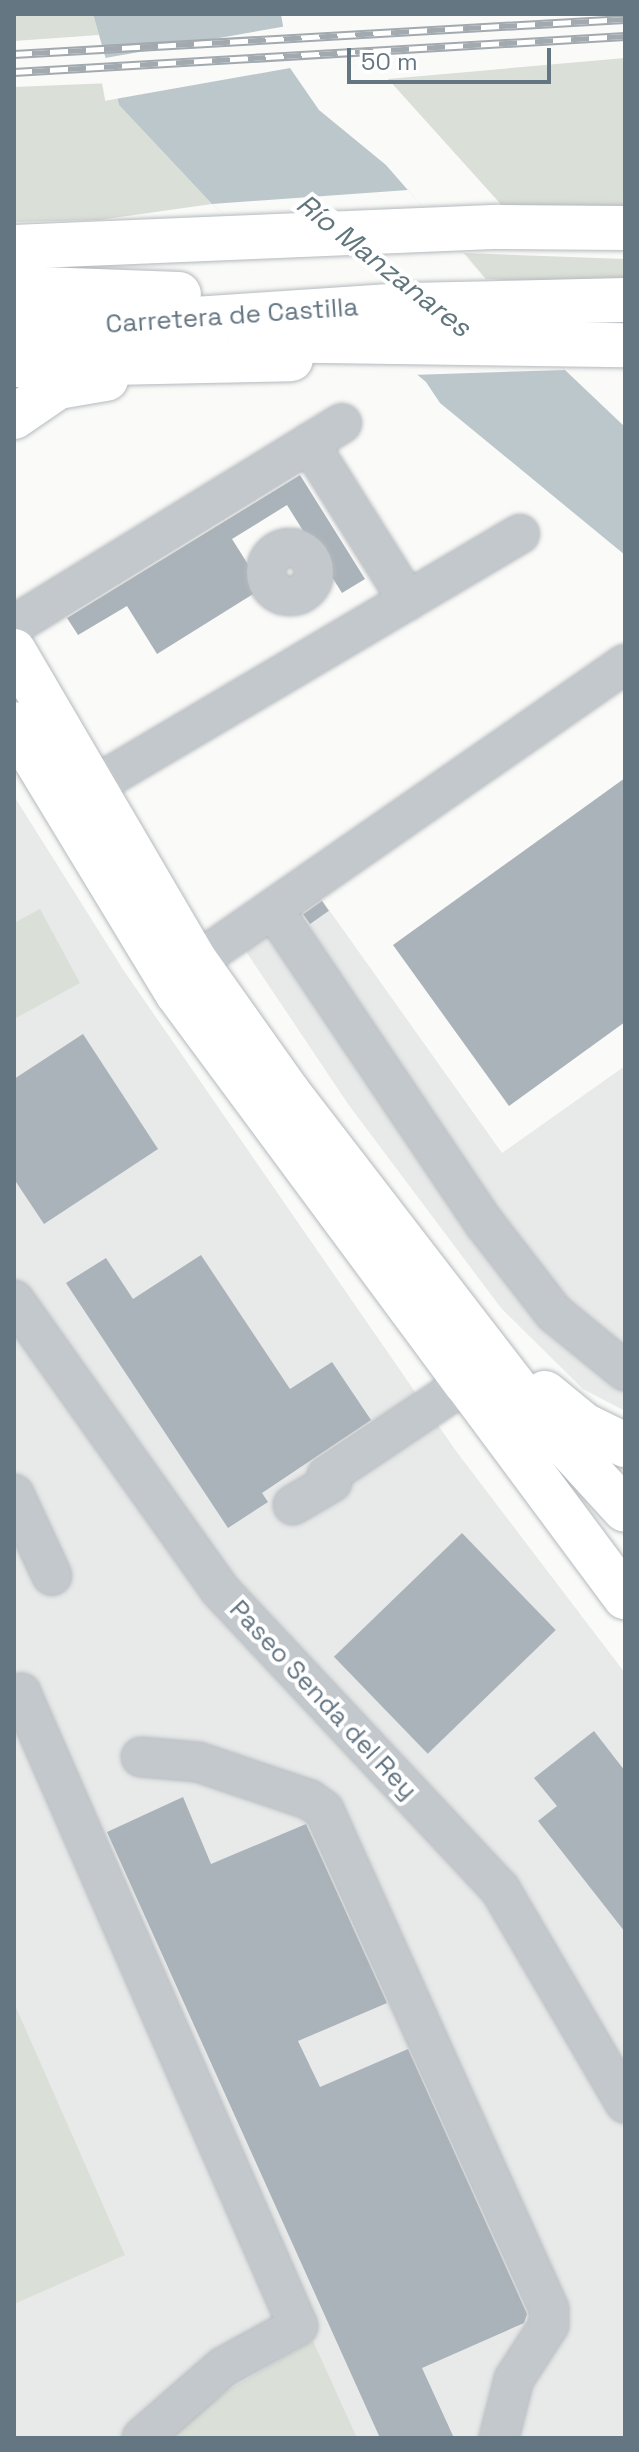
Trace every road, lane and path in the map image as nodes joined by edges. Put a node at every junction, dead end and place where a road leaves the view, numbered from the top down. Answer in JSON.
{"nodes":[{"id":1,"x":625,"y":228,"type":"edge"},
{"id":2,"x":14,"y":247,"type":"edge"},
{"id":3,"x":14,"y":288,"type":"edge"},
{"id":4,"x":625,"y":300,"type":"edge"},
{"id":5,"x":409,"y":305,"type":"junction"},
{"id":6,"x":20,"y":342,"type":"edge"},
{"id":7,"x":457,"y":344,"type":"junction"},
{"id":8,"x":616,"y":345,"type":"edge"},
{"id":9,"x":195,"y":363,"type":"junction"},
{"id":10,"x":14,"y":417,"type":"edge"},
{"id":11,"x":342,"y":423,"type":"dead end"},
{"id":12,"x":309,"y":443,"type":"junction"},
{"id":13,"x":520,"y":534,"type":"dead end"},
{"id":14,"x":306,"y":591,"type":"dead end"},
{"id":15,"x":408,"y":601,"type":"junction"},
{"id":16,"x":14,"y":625,"type":"edge"},
{"id":17,"x":337,"y":641,"type":"junction"},
{"id":18,"x":14,"y":651,"type":"edge"},
{"id":19,"x":625,"y":664,"type":"edge"},
{"id":20,"x":14,"y":724,"type":"edge"},
{"id":21,"x":92,"y":787,"type":"junction"},
{"id":22,"x":273,"y":909,"type":"junction"},
{"id":23,"x":196,"y":962,"type":"junction"},
{"id":24,"x":408,"y":1250,"type":"junction"},
{"id":25,"x":14,"y":1300,"type":"edge"},
{"id":26,"x":625,"y":1371,"type":"edge"},
{"id":27,"x":466,"y":1383,"type":"junction"},
{"id":28,"x":625,"y":1445,"type":"edge"},
{"id":29,"x":14,"y":1494,"type":"edge"},
{"id":30,"x":293,"y":1505,"type":"dead end"},
{"id":31,"x":625,"y":1510,"type":"edge"},
{"id":32,"x":22,"y":1528,"type":"edge"},
{"id":33,"x":52,"y":1576,"type":"dead end"},
{"id":34,"x":625,"y":1597,"type":"edge"},
{"id":35,"x":14,"y":1696,"type":"edge"},
{"id":36,"x":141,"y":1757,"type":"dead end"},
{"id":37,"x":625,"y":2103,"type":"edge"},
{"id":38,"x":142,"y":2438,"type":"edge"},
{"id":39,"x":499,"y":2438,"type":"edge"}],
"edges":[{"from":1,"to":2,"type":"main road"},
{"from":3,"to":5,"type":"main road"},
{"from":4,"to":5,"type":"main road","name":"Carretera de Castilla"},
{"from":5,"to":6,"type":"main road","name":"Carretera de Castilla"},
{"from":6,"to":7,"type":"main road","name":"Carretera de Castilla"},
{"from":6,"to":9,"type":"main road"},
{"from":7,"to":8,"type":"main road","name":"Carretera de Castilla"},
{"from":7,"to":9,"type":"main road"},
{"from":9,"to":10,"type":"main road"},
{"from":11,"to":12,"type":"street"},
{"from":12,"to":15,"type":"street"},
{"from":12,"to":16,"type":"street"},
{"from":13,"to":15,"type":"street"},
{"from":14,"to":17,"type":"street"},
{"from":15,"to":17,"type":"street"},
{"from":17,"to":21,"type":"street"},
{"from":18,"to":21,"type":"main road"},
{"from":19,"to":22,"type":"street"},
{"from":20,"to":27,"type":"main road"},
{"from":21,"to":23,"type":"main road"},
{"from":22,"to":23,"type":"street"},
{"from":22,"to":26,"type":"street"},
{"from":23,"to":24,"type":"main road"},
{"from":24,"to":28,"type":"main road"},
{"from":24,"to":31,"type":"main road"},
{"from":25,"to":37,"type":"street","name":"Paseo Senda del Rey"},
{"from":27,"to":30,"type":"street"},
{"from":27,"to":34,"type":"main road"},
{"from":29,"to":32,"type":"street"},
{"from":32,"to":33,"type":"street"},
{"from":35,"to":38,"type":"street"},
{"from":36,"to":39,"type":"street"}]}
